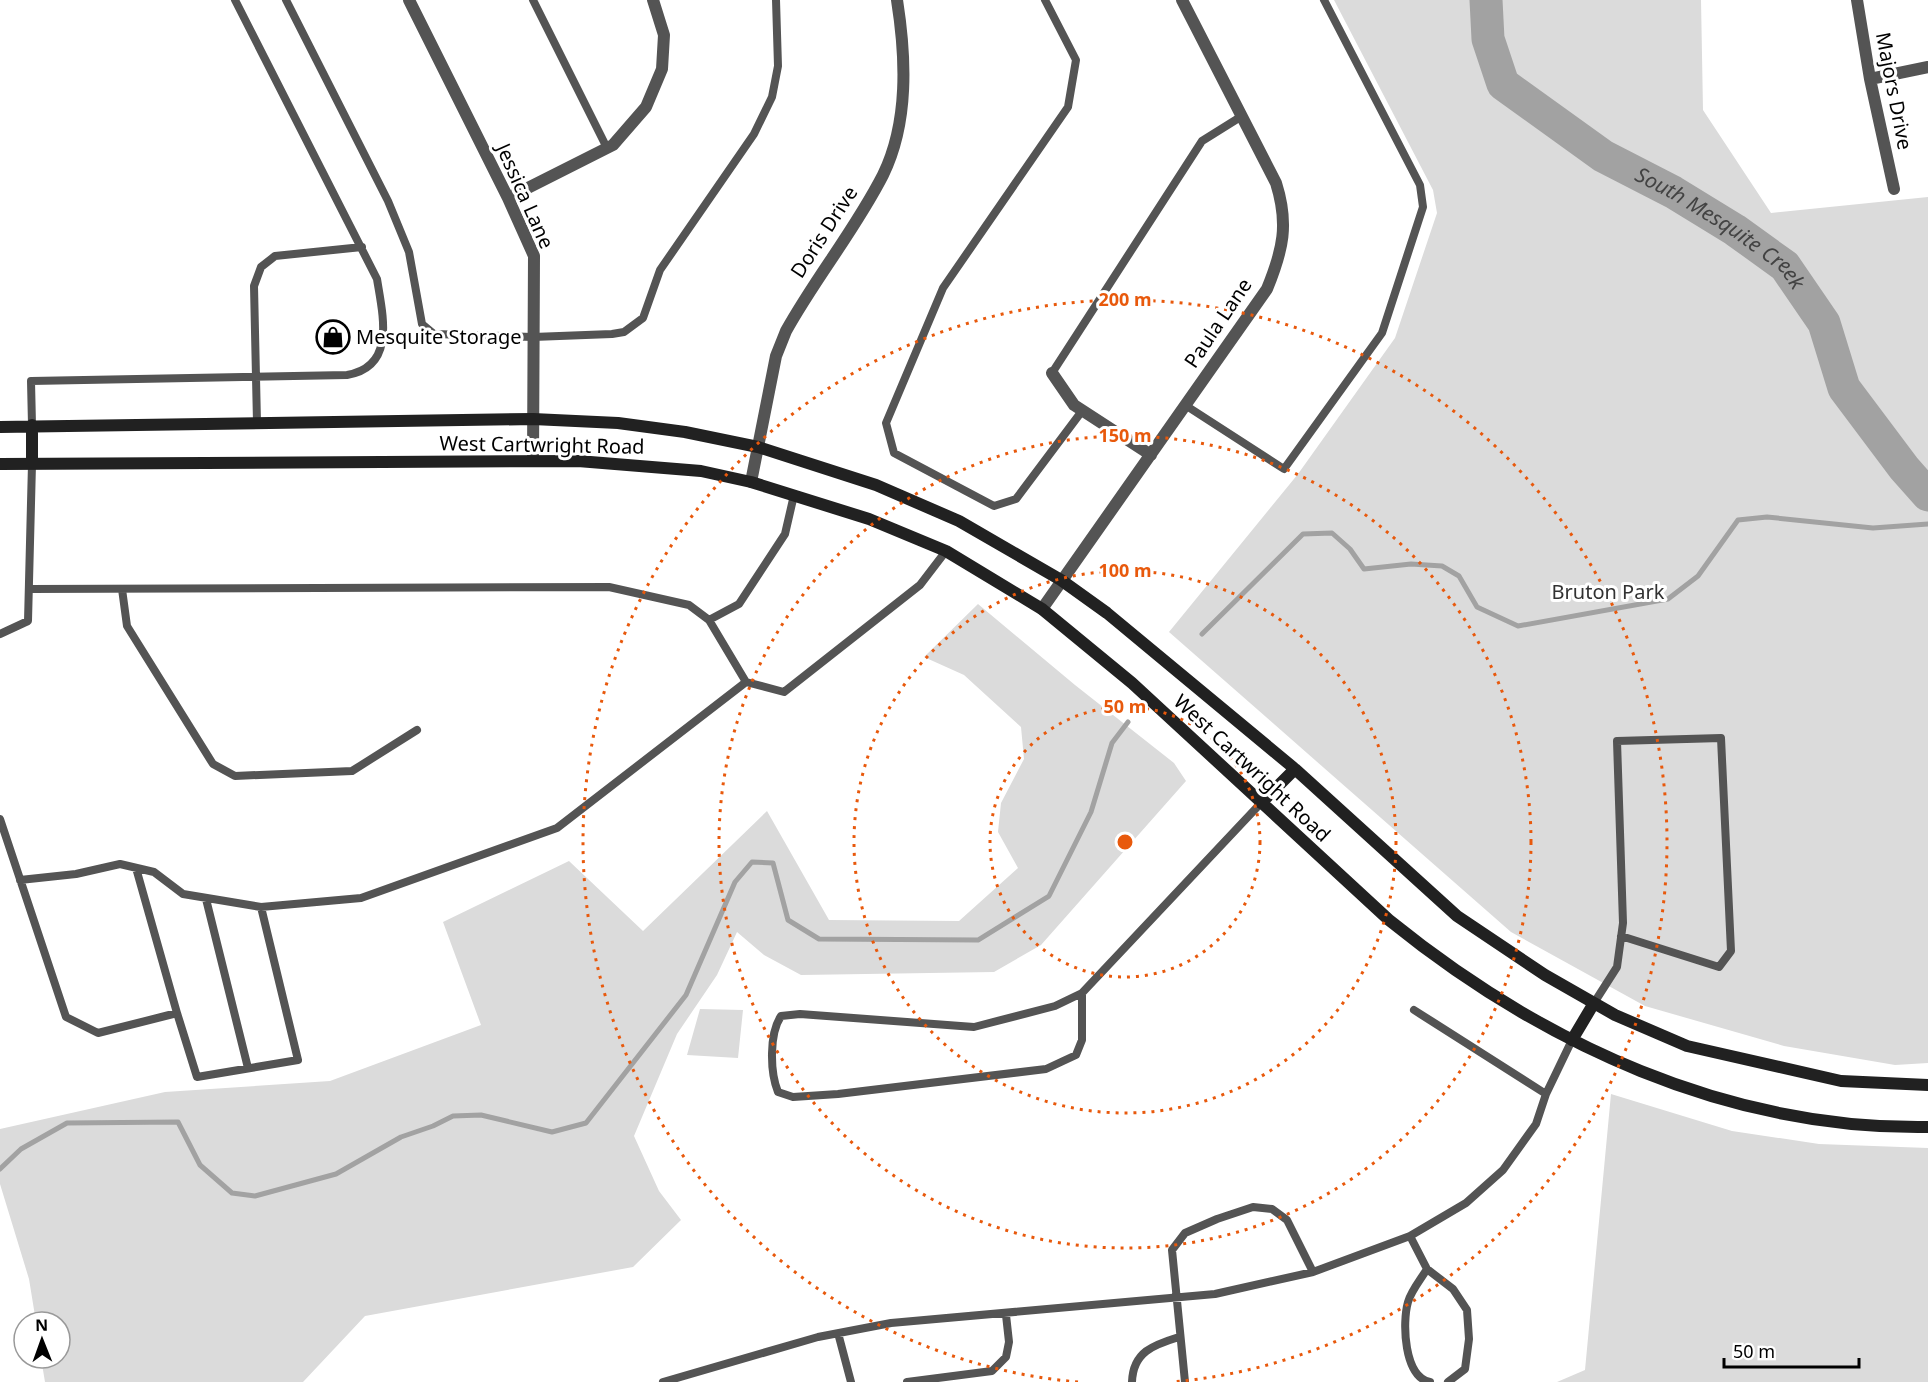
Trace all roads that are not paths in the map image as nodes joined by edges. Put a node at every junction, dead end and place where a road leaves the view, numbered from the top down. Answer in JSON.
{"nodes":[{"id":1,"x":235,"y":0,"type":"edge"},
{"id":2,"x":286,"y":0,"type":"edge"},
{"id":3,"x":409,"y":0,"type":"edge"},
{"id":4,"x":533,"y":0,"type":"edge"},
{"id":5,"x":653,"y":0,"type":"edge"},
{"id":6,"x":776,"y":0,"type":"edge"},
{"id":7,"x":897,"y":0,"type":"edge"},
{"id":8,"x":1045,"y":0,"type":"edge"},
{"id":9,"x":1182,"y":0,"type":"edge"},
{"id":10,"x":1324,"y":0,"type":"edge"},
{"id":11,"x":1857,"y":0,"type":"edge"},
{"id":12,"x":1928,"y":67,"type":"edge"},
{"id":13,"x":1870,"y":79,"type":"junction"},
{"id":14,"x":1242,"y":116,"type":"junction"},
{"id":15,"x":607,"y":148,"type":"junction"},
{"id":16,"x":1894,"y":189,"type":"dead end"},
{"id":17,"x":508,"y":198,"type":"junction"},
{"id":18,"x":362,"y":246,"type":"junction"},
{"id":19,"x":534,"y":337,"type":"junction"},
{"id":20,"x":1052,"y":373,"type":"joint"},
{"id":21,"x":256,"y":377,"type":"junction"},
{"id":22,"x":1185,"y":405,"type":"junction"},
{"id":23,"x":1082,"y":411,"type":"junction"},
{"id":24,"x":533,"y":419,"type":"junction"},
{"id":25,"x":257,"y":423,"type":"junction"},
{"id":26,"x":32,"y":425,"type":"junction"},
{"id":27,"x":0,"y":427,"type":"edge"},
{"id":28,"x":758,"y":447,"type":"junction"},
{"id":29,"x":1151,"y":455,"type":"junction"},
{"id":30,"x":533,"y":461,"type":"junction"},
{"id":31,"x":0,"y":464,"type":"edge"},
{"id":32,"x":32,"y":464,"type":"junction"},
{"id":33,"x":751,"y":482,"type":"junction"},
{"id":34,"x":794,"y":495,"type":"junction"},
{"id":35,"x":946,"y":551,"type":"junction"},
{"id":36,"x":1061,"y":580,"type":"junction"},
{"id":37,"x":30,"y":589,"type":"junction"},
{"id":38,"x":122,"y":589,"type":"junction"},
{"id":39,"x":1042,"y":609,"type":"junction"},
{"id":40,"x":709,"y":620,"type":"junction"},
{"id":41,"x":0,"y":634,"type":"edge"},
{"id":42,"x":746,"y":682,"type":"junction"},
{"id":43,"x":417,"y":730,"type":"dead end"},
{"id":44,"x":1295,"y":769,"type":"junction"},
{"id":45,"x":1261,"y":803,"type":"junction"},
{"id":46,"x":0,"y":819,"type":"edge"},
{"id":47,"x":136,"y":868,"type":"junction"},
{"id":48,"x":20,"y":880,"type":"junction"},
{"id":49,"x":206,"y":899,"type":"junction"},
{"id":50,"x":261,"y":907,"type":"junction"},
{"id":51,"x":1621,"y":936,"type":"junction"},
{"id":52,"x":1082,"y":993,"type":"junction"},
{"id":53,"x":1594,"y":1003,"type":"junction"},
{"id":54,"x":1414,"y":1011,"type":"dead end"},
{"id":55,"x":177,"y":1013,"type":"junction"},
{"id":56,"x":1572,"y":1040,"type":"junction"},
{"id":57,"x":248,"y":1068,"type":"junction"},
{"id":58,"x":1928,"y":1085,"type":"edge"},
{"id":59,"x":1546,"y":1094,"type":"junction"},
{"id":60,"x":1928,"y":1127,"type":"edge"},
{"id":61,"x":1410,"y":1236,"type":"junction"},
{"id":62,"x":1427,"y":1269,"type":"junction"},
{"id":63,"x":1313,"y":1272,"type":"junction"},
{"id":64,"x":1178,"y":1298,"type":"junction"},
{"id":65,"x":1006,"y":1315,"type":"junction"},
{"id":66,"x":838,"y":1333,"type":"junction"},
{"id":67,"x":1179,"y":1337,"type":"junction"},
{"id":68,"x":674,"y":1381,"type":"edge"},
{"id":69,"x":663,"y":1382,"type":"edge"},
{"id":70,"x":851,"y":1382,"type":"edge"},
{"id":71,"x":907,"y":1382,"type":"edge"},
{"id":72,"x":1132,"y":1382,"type":"edge"},
{"id":73,"x":1185,"y":1382,"type":"edge"},
{"id":74,"x":1430,"y":1382,"type":"edge"},
{"id":75,"x":1448,"y":1382,"type":"edge"}],
"edges":[{"from":1,"to":18,"type":"lane"},
{"from":2,"to":19,"type":"lane"},
{"from":3,"to":17,"type":"street","name":"Jessica Lane"},
{"from":4,"to":15,"type":"lane"},
{"from":5,"to":15,"type":"street"},
{"from":6,"to":19,"type":"lane"},
{"from":7,"to":28,"type":"street","name":"Doris Drive"},
{"from":8,"to":23,"type":"lane"},
{"from":9,"to":14,"type":"street","name":"Paula Lane"},
{"from":10,"to":22,"type":"lane"},
{"from":11,"to":13,"type":"street","name":"Majors Drive"},
{"from":12,"to":13,"type":"street"},
{"from":13,"to":16,"type":"street","name":"Majors Drive"},
{"from":14,"to":20,"type":"lane"},
{"from":14,"to":22,"type":"street","name":"Paula Lane"},
{"from":15,"to":17,"type":"street"},
{"from":17,"to":19,"type":"street","name":"Jessica Lane"},
{"from":18,"to":21,"type":"lane"},
{"from":18,"to":21,"type":"lane"},
{"from":19,"to":24,"type":"street","name":"Jessica Lane"},
{"from":20,"to":23,"type":"street"},
{"from":21,"to":25,"type":"lane"},
{"from":21,"to":26,"type":"lane"},
{"from":22,"to":29,"type":"street","name":"Paula Lane"},
{"from":23,"to":29,"type":"street"},
{"from":24,"to":25,"type":"main road","name":"West Cartwright Road"},
{"from":24,"to":28,"type":"main road","name":"West Cartwright Road"},
{"from":24,"to":30,"type":"street","name":"Jessica Lane"},
{"from":25,"to":26,"type":"main road","name":"West Cartwright Road"},
{"from":26,"to":27,"type":"main road","name":"West Cartwright Road"},
{"from":26,"to":32,"type":"main road"},
{"from":28,"to":33,"type":"street","name":"Doris Drive"},
{"from":28,"to":36,"type":"main road","name":"West Cartwright Road"},
{"from":29,"to":36,"type":"street","name":"Paula Lane"},
{"from":30,"to":32,"type":"main road","name":"West Cartwright Road"},
{"from":30,"to":33,"type":"main road","name":"West Cartwright Road"},
{"from":31,"to":32,"type":"main road","name":"West Cartwright Road"},
{"from":32,"to":37,"type":"lane"},
{"from":33,"to":34,"type":"main road","name":"West Cartwright Road"},
{"from":34,"to":35,"type":"main road","name":"West Cartwright Road"},
{"from":34,"to":40,"type":"lane"},
{"from":35,"to":39,"type":"main road","name":"West Cartwright Road"},
{"from":35,"to":42,"type":"lane"},
{"from":36,"to":39,"type":"street","name":"Paula Lane"},
{"from":36,"to":44,"type":"main road","name":"West Cartwright Road"},
{"from":37,"to":38,"type":"lane"},
{"from":37,"to":41,"type":"lane"},
{"from":38,"to":40,"type":"lane"},
{"from":38,"to":43,"type":"lane"},
{"from":39,"to":45,"type":"main road","name":"West Cartwright Road"},
{"from":40,"to":42,"type":"lane"},
{"from":42,"to":50,"type":"lane"},
{"from":44,"to":45,"type":"main road"},
{"from":44,"to":53,"type":"main road","name":"West Cartwright Road"},
{"from":45,"to":52,"type":"lane"},
{"from":45,"to":56,"type":"main road","name":"West Cartwright Road"},
{"from":46,"to":48,"type":"lane"},
{"from":47,"to":48,"type":"lane"},
{"from":47,"to":49,"type":"lane"},
{"from":47,"to":55,"type":"lane"},
{"from":48,"to":55,"type":"lane"},
{"from":49,"to":50,"type":"lane"},
{"from":49,"to":57,"type":"lane"},
{"from":50,"to":57,"type":"lane"},
{"from":51,"to":51,"type":"lane"},
{"from":51,"to":53,"type":"lane"},
{"from":52,"to":52,"type":"lane"},
{"from":53,"to":56,"type":"main road"},
{"from":53,"to":58,"type":"main road","name":"West Cartwright Road"},
{"from":54,"to":59,"type":"lane"},
{"from":55,"to":57,"type":"lane"},
{"from":56,"to":59,"type":"lane"},
{"from":56,"to":60,"type":"main road","name":"West Cartwright Road"},
{"from":59,"to":61,"type":"lane"},
{"from":61,"to":62,"type":"lane"},
{"from":61,"to":63,"type":"lane"},
{"from":62,"to":74,"type":"lane"},
{"from":62,"to":75,"type":"lane"},
{"from":63,"to":64,"type":"lane"},
{"from":63,"to":64,"type":"lane"},
{"from":64,"to":65,"type":"lane"},
{"from":64,"to":67,"type":"lane"},
{"from":65,"to":66,"type":"lane"},
{"from":65,"to":71,"type":"lane"},
{"from":66,"to":68,"type":"lane"},
{"from":66,"to":70,"type":"lane"},
{"from":67,"to":72,"type":"lane"},
{"from":67,"to":73,"type":"lane"},
{"from":68,"to":69,"type":"lane"}]}
